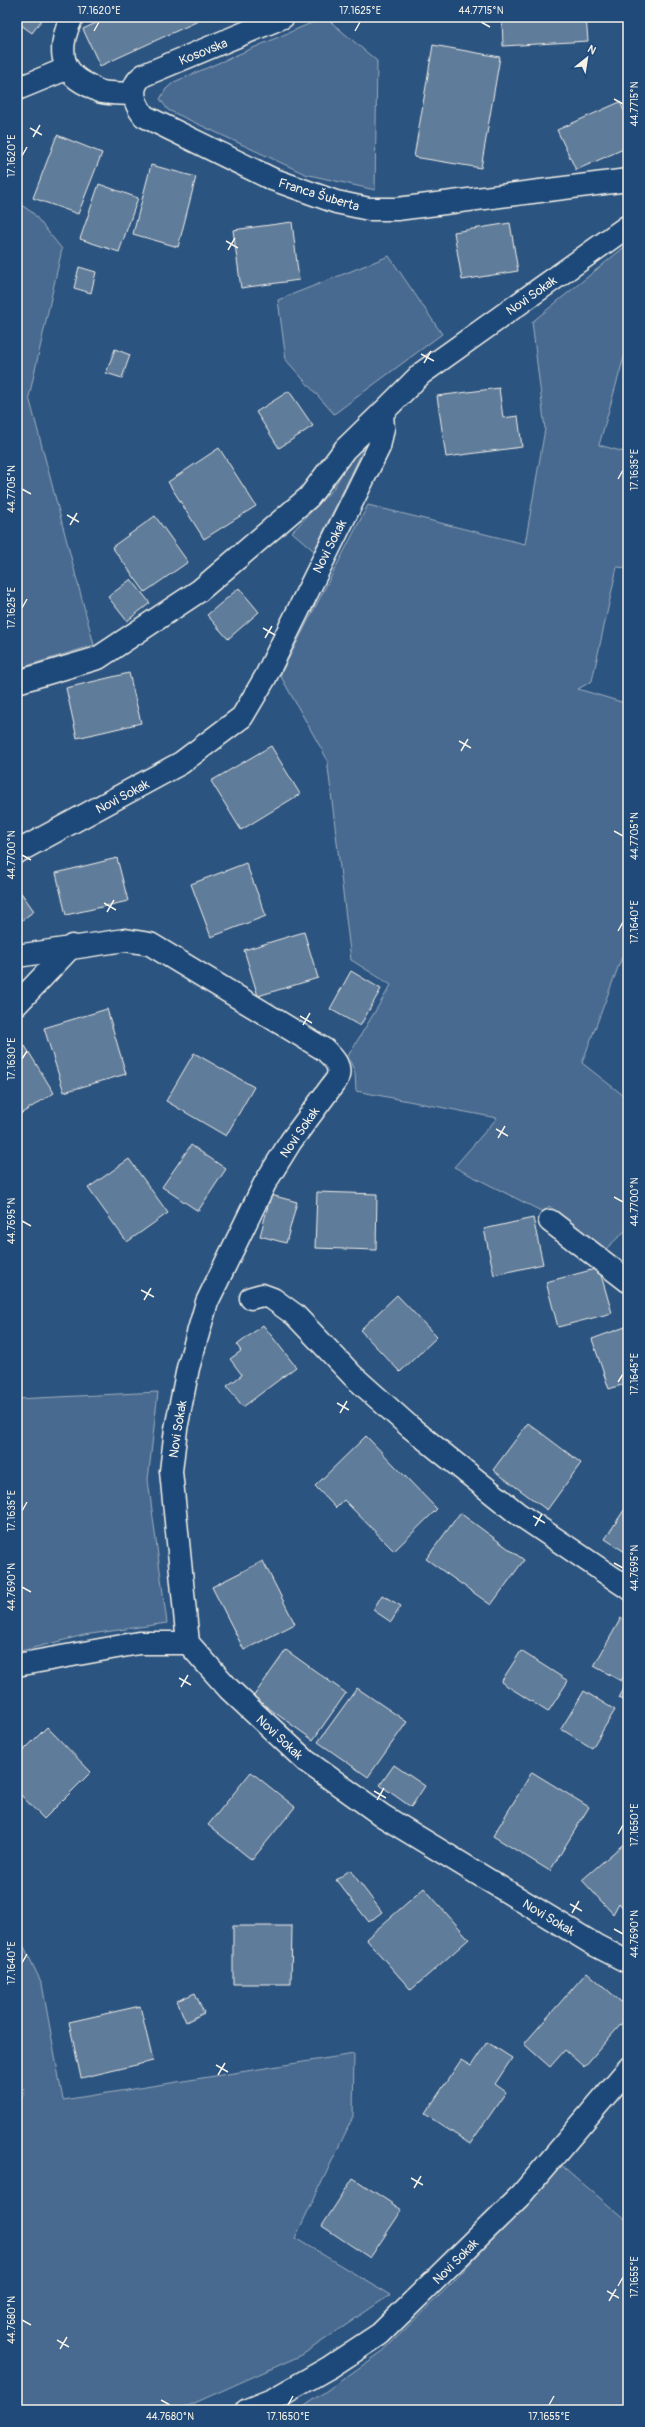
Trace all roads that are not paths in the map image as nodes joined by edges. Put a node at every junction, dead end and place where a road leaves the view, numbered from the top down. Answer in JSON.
{"nodes":[{"id":1,"x":72,"y":17,"type":"edge"},
{"id":2,"x":283,"y":17,"type":"edge"},
{"id":3,"x":66,"y":69,"type":"junction"},
{"id":4,"x":17,"y":89,"type":"edge"},
{"id":5,"x":133,"y":94,"type":"junction"},
{"id":6,"x":628,"y":180,"type":"edge"},
{"id":7,"x":628,"y":226,"type":"edge"},
{"id":8,"x":382,"y":413,"type":"junction"},
{"id":9,"x":17,"y":682,"type":"edge"},
{"id":10,"x":17,"y":852,"type":"edge"},
{"id":11,"x":72,"y":946,"type":"junction"},
{"id":12,"x":17,"y":956,"type":"edge"},
{"id":13,"x":17,"y":1004,"type":"edge"},
{"id":14,"x":550,"y":1221,"type":"dead end"},
{"id":15,"x":628,"y":1281,"type":"edge"},
{"id":16,"x":251,"y":1298,"type":"dead end"},
{"id":17,"x":628,"y":1588,"type":"edge"},
{"id":18,"x":188,"y":1643,"type":"junction"},
{"id":19,"x":17,"y":1665,"type":"edge"},
{"id":20,"x":628,"y":1962,"type":"edge"},
{"id":21,"x":628,"y":2069,"type":"edge"},
{"id":22,"x":247,"y":2410,"type":"edge"}],
"edges":[{"from":1,"to":3,"type":"street"},
{"from":2,"to":5,"type":"street","name":"Kosovska"},
{"from":3,"to":4,"type":"street"},
{"from":3,"to":5,"type":"street"},
{"from":5,"to":6,"type":"street","name":"Franca Šuberta"},
{"from":7,"to":8,"type":"street","name":"Novi Sokak"},
{"from":8,"to":9,"type":"street"},
{"from":8,"to":10,"type":"street","name":"Novi Sokak"},
{"from":11,"to":12,"type":"street","name":"Novi Sokak"},
{"from":11,"to":13,"type":"street"},
{"from":11,"to":18,"type":"street","name":"Novi Sokak"},
{"from":14,"to":15,"type":"street"},
{"from":16,"to":17,"type":"street"},
{"from":18,"to":19,"type":"street"},
{"from":18,"to":20,"type":"street","name":"Novi Sokak"},
{"from":21,"to":22,"type":"street","name":"Novi Sokak"}]}
